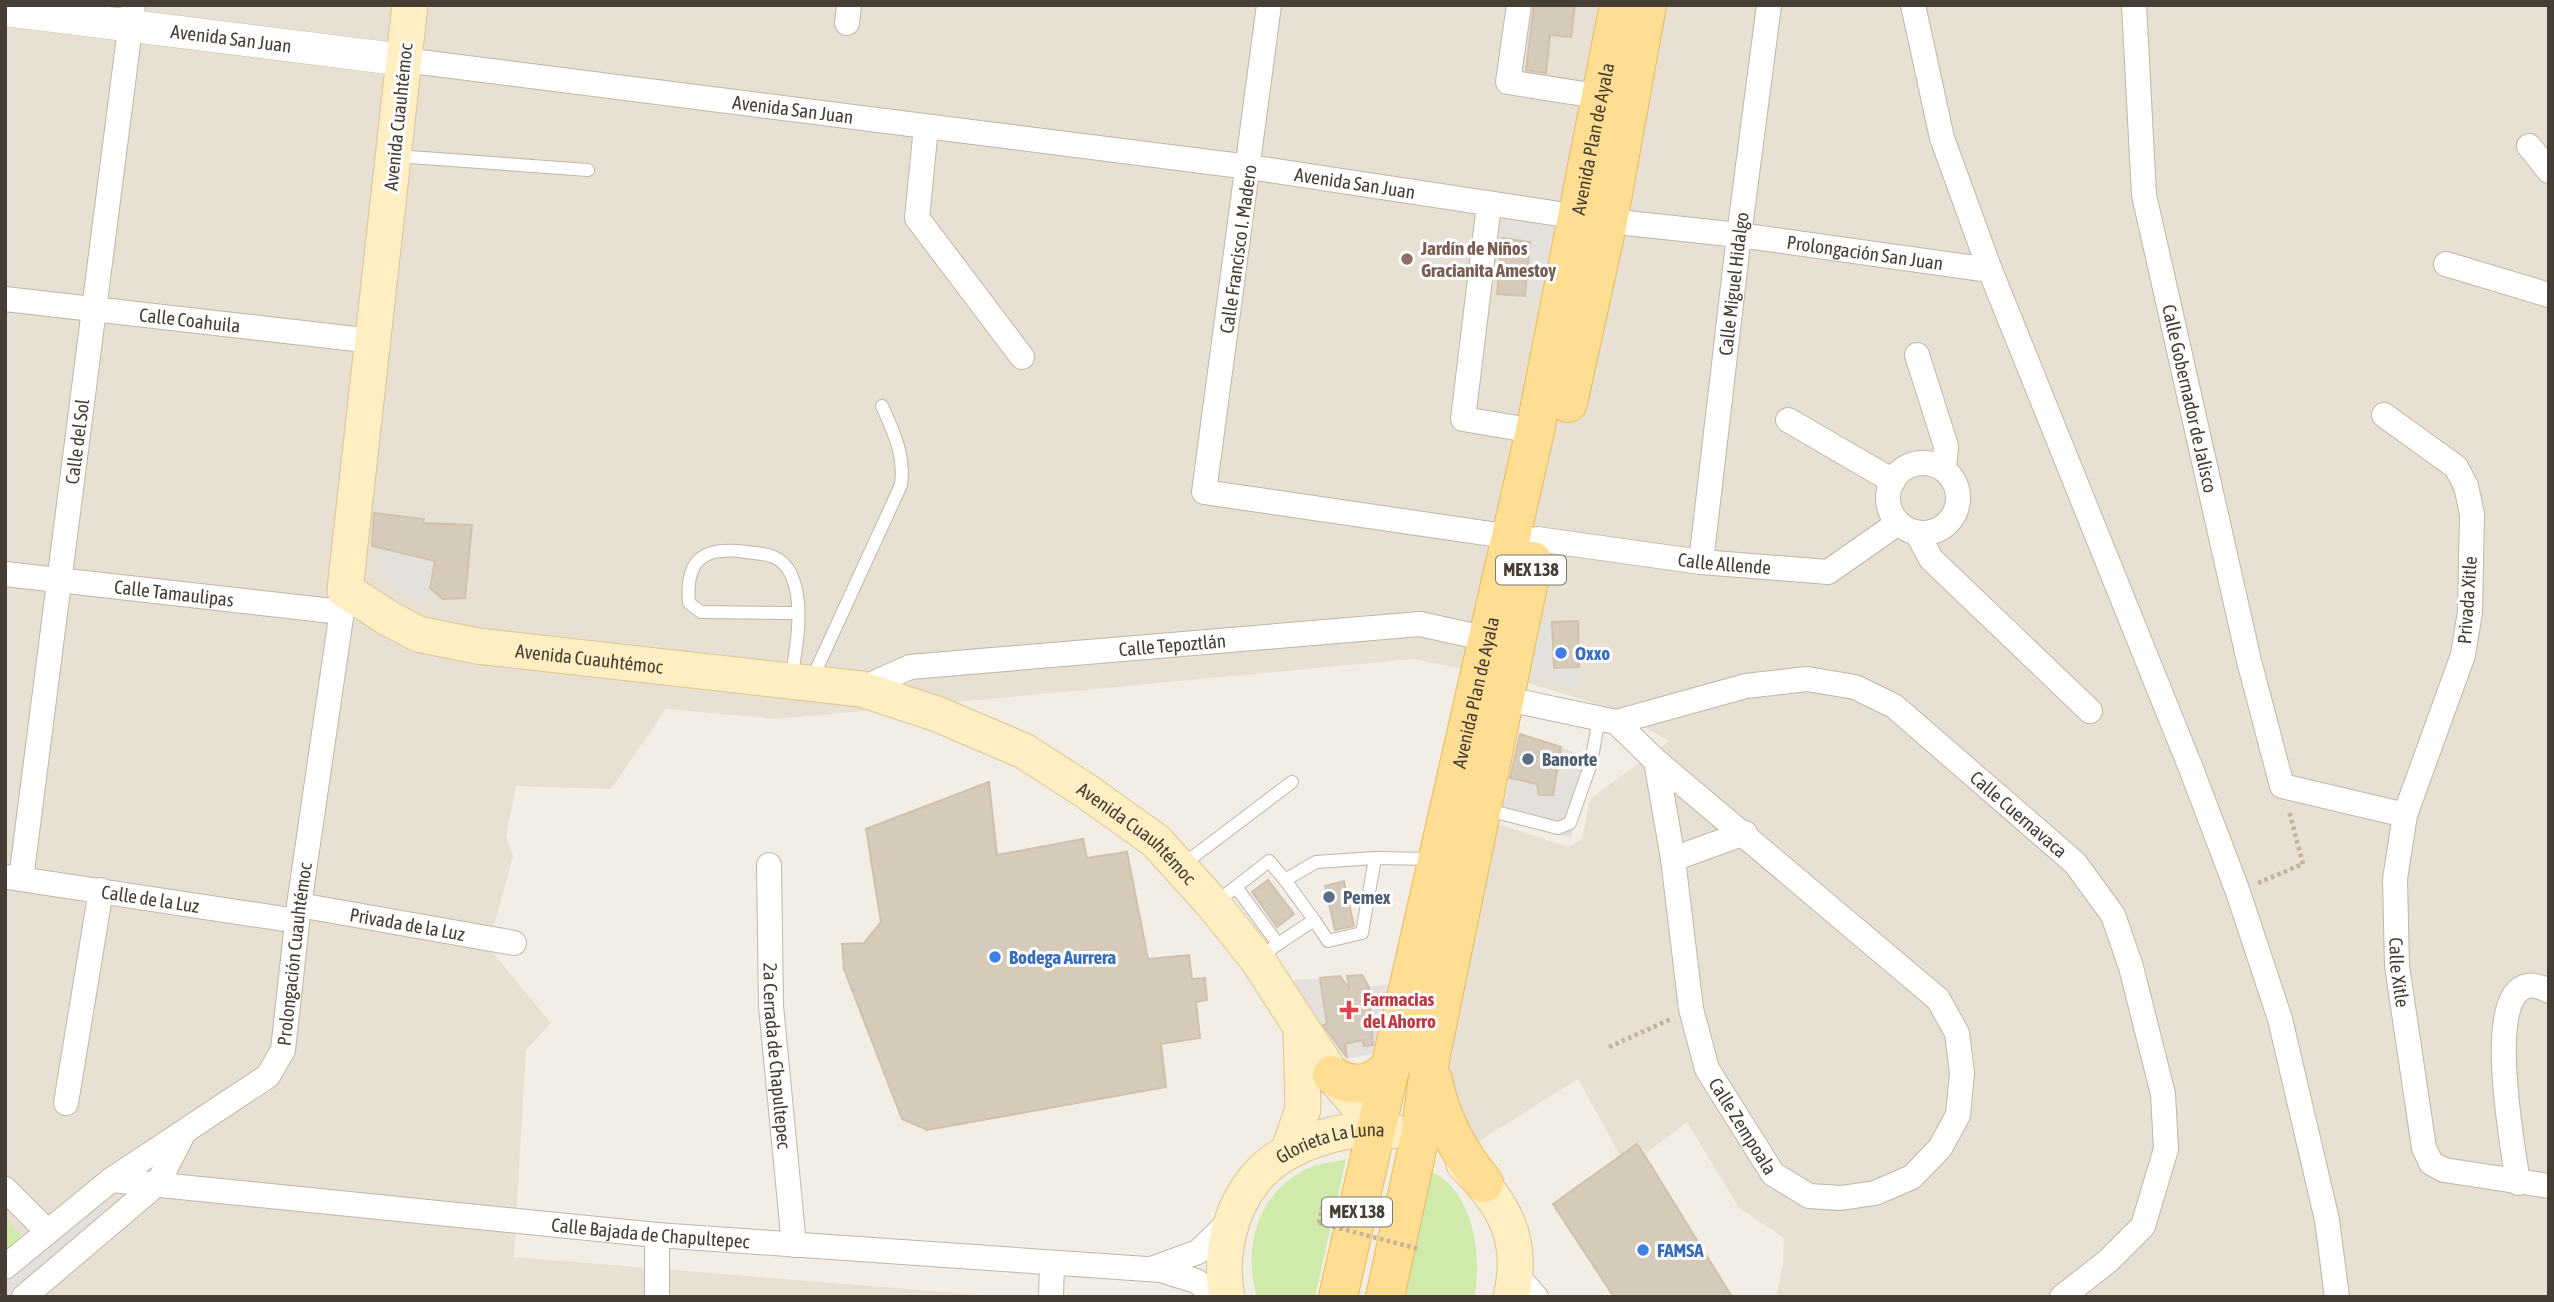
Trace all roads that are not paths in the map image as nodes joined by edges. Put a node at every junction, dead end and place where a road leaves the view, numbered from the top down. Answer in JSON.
{"nodes":[{"id":1,"x":410,"y":5,"type":"edge"},
{"id":2,"x":1269,"y":5,"type":"edge"},
{"id":3,"x":1519,"y":5,"type":"edge"},
{"id":4,"x":1619,"y":5,"type":"edge"},
{"id":5,"x":1647,"y":5,"type":"edge"},
{"id":6,"x":1769,"y":5,"type":"edge"},
{"id":7,"x":1913,"y":5,"type":"edge"},
{"id":8,"x":2134,"y":5,"type":"edge"},
{"id":9,"x":5,"y":10,"type":"edge"},
{"id":10,"x":132,"y":15,"type":"edge"},
{"id":11,"x":404,"y":60,"type":"junction"},
{"id":12,"x":1603,"y":97,"type":"junction"},
{"id":13,"x":926,"y":127,"type":"junction"},
{"id":14,"x":2529,"y":146,"type":"dead end"},
{"id":15,"x":394,"y":156,"type":"junction"},
{"id":16,"x":1250,"y":167,"type":"junction"},
{"id":17,"x":587,"y":170,"type":"dead end"},
{"id":18,"x":2549,"y":171,"type":"edge"},
{"id":19,"x":1489,"y":205,"type":"junction"},
{"id":20,"x":1594,"y":219,"type":"junction"},
{"id":21,"x":1739,"y":234,"type":"junction"},
{"id":22,"x":2446,"y":264,"type":"dead end"},
{"id":23,"x":1990,"y":270,"type":"junction"},
{"id":24,"x":2549,"y":295,"type":"edge"},
{"id":25,"x":5,"y":299,"type":"edge"},
{"id":26,"x":93,"y":310,"type":"junction"},
{"id":27,"x":373,"y":341,"type":"junction"},
{"id":28,"x":1917,"y":355,"type":"dead end"},
{"id":29,"x":1022,"y":357,"type":"dead end"},
{"id":30,"x":882,"y":406,"type":"dead end"},
{"id":31,"x":2384,"y":415,"type":"dead end"},
{"id":32,"x":1788,"y":420,"type":"dead end"},
{"id":33,"x":1535,"y":431,"type":"junction"},
{"id":34,"x":1944,"y":469,"type":"junction"},
{"id":35,"x":1893,"y":481,"type":"junction"},
{"id":36,"x":1204,"y":492,"type":"joint"},
{"id":37,"x":1908,"y":528,"type":"junction"},
{"id":38,"x":1525,"y":538,"type":"junction"},
{"id":39,"x":1702,"y":562,"type":"junction"},
{"id":40,"x":5,"y":574,"type":"edge"},
{"id":41,"x":61,"y":581,"type":"junction"},
{"id":42,"x":343,"y":601,"type":"junction"},
{"id":43,"x":797,"y":613,"type":"junction"},
{"id":44,"x":1488,"y":639,"type":"junction"},
{"id":45,"x":800,"y":683,"type":"junction"},
{"id":46,"x":861,"y":689,"type":"junction"},
{"id":47,"x":1503,"y":698,"type":"junction"},
{"id":48,"x":2090,"y":711,"type":"dead end"},
{"id":49,"x":1608,"y":720,"type":"junction"},
{"id":50,"x":1656,"y":761,"type":"junction"},
{"id":51,"x":1293,"y":782,"type":"dead end"},
{"id":52,"x":1481,"y":808,"type":"junction"},
{"id":53,"x":2405,"y":815,"type":"junction"},
{"id":54,"x":1745,"y":833,"type":"junction"},
{"id":55,"x":1375,"y":859,"type":"junction"},
{"id":56,"x":1439,"y":859,"type":"junction"},
{"id":57,"x":1673,"y":859,"type":"junction"},
{"id":58,"x":769,"y":865,"type":"dead end"},
{"id":59,"x":1179,"y":867,"type":"junction"},
{"id":60,"x":13,"y":878,"type":"edge"},
{"id":61,"x":1286,"y":880,"type":"junction"},
{"id":62,"x":100,"y":890,"type":"junction"},
{"id":63,"x":1224,"y":895,"type":"junction"},
{"id":64,"x":298,"y":913,"type":"junction"},
{"id":65,"x":1314,"y":920,"type":"junction"},
{"id":66,"x":514,"y":943,"type":"dead end"},
{"id":67,"x":1268,"y":952,"type":"junction"},
{"id":68,"x":2549,"y":991,"type":"edge"},
{"id":69,"x":1301,"y":1031,"type":"junction"},
{"id":70,"x":1431,"y":1054,"type":"junction"},
{"id":71,"x":1393,"y":1063,"type":"junction"},
{"id":72,"x":1332,"y":1075,"type":"junction"},
{"id":73,"x":66,"y":1103,"type":"dead end"},
{"id":74,"x":1377,"y":1128,"type":"junction"},
{"id":75,"x":185,"y":1130,"type":"junction"},
{"id":76,"x":1420,"y":1136,"type":"junction"},
{"id":77,"x":1288,"y":1152,"type":"junction"},
{"id":78,"x":111,"y":1180,"type":"junction"},
{"id":79,"x":158,"y":1183,"type":"junction"},
{"id":80,"x":1484,"y":1183,"type":"junction"},
{"id":81,"x":2518,"y":1183,"type":"junction"},
{"id":82,"x":2549,"y":1186,"type":"edge"},
{"id":83,"x":5,"y":1189,"type":"edge"},
{"id":84,"x":1234,"y":1215,"type":"junction"},
{"id":85,"x":47,"y":1231,"type":"junction"},
{"id":86,"x":657,"y":1235,"type":"junction"},
{"id":87,"x":794,"y":1245,"type":"junction"},
{"id":88,"x":1052,"y":1264,"type":"junction"},
{"id":89,"x":5,"y":1268,"type":"edge"},
{"id":90,"x":1143,"y":1269,"type":"junction"},
{"id":91,"x":1521,"y":1290,"type":"edge"},
{"id":92,"x":24,"y":1297,"type":"edge"},
{"id":93,"x":657,"y":1297,"type":"edge"},
{"id":94,"x":1051,"y":1297,"type":"edge"},
{"id":95,"x":1218,"y":1297,"type":"edge"},
{"id":96,"x":1227,"y":1297,"type":"edge"},
{"id":97,"x":1338,"y":1297,"type":"edge"},
{"id":98,"x":1385,"y":1297,"type":"edge"},
{"id":99,"x":2062,"y":1297,"type":"edge"},
{"id":100,"x":2337,"y":1297,"type":"edge"}],
"edges":[{"from":1,"to":11,"type":"main road","name":"Avenida Cuauhtémoc"},
{"from":2,"to":16,"type":"street","name":"Calle Francisco I. Madero"},
{"from":3,"to":12,"type":"street"},
{"from":4,"to":12,"type":"main road","name":"Avenida Plan de Ayala","number":"MEX 138"},
{"from":5,"to":20,"type":"main road","name":"Avenida Plan de Ayala","number":"MEX 138"},
{"from":6,"to":21,"type":"street","name":"Calle Miguel Hidalgo"},
{"from":7,"to":23,"type":"street"},
{"from":8,"to":53,"type":"street","name":"Calle Gobernador de Jalisco"},
{"from":9,"to":10,"type":"street","name":"Avenida San Juan"},
{"from":10,"to":11,"type":"street","name":"Avenida San Juan"},
{"from":10,"to":26,"type":"street","name":"Calle del Sol"},
{"from":11,"to":13,"type":"street","name":"Avenida San Juan"},
{"from":11,"to":15,"type":"main road","name":"Avenida Cuauhtémoc"},
{"from":12,"to":20,"type":"main road","name":"Avenida Plan de Ayala","number":"MEX 138"},
{"from":13,"to":16,"type":"street","name":"Avenida San Juan"},
{"from":13,"to":29,"type":"street"},
{"from":14,"to":18,"type":"street"},
{"from":15,"to":17,"type":"lane"},
{"from":15,"to":27,"type":"main road","name":"Avenida Cuauhtémoc"},
{"from":16,"to":19,"type":"street","name":"Avenida San Juan"},
{"from":16,"to":36,"type":"street","name":"Calle Francisco I. Madero"},
{"from":19,"to":20,"type":"street","name":"Avenida San Juan"},
{"from":19,"to":33,"type":"street"},
{"from":20,"to":21,"type":"street","name":"Avenida San Juan"},
{"from":20,"to":33,"type":"main road","name":"Avenida Plan de Ayala","number":"MEX 138"},
{"from":20,"to":38,"type":"main road","name":"Avenida Plan de Ayala","number":"MEX 138"},
{"from":21,"to":23,"type":"street","name":"Prolongación San Juan"},
{"from":21,"to":39,"type":"street","name":"Calle Miguel Hidalgo"},
{"from":22,"to":24,"type":"street"},
{"from":23,"to":100,"type":"street"},
{"from":25,"to":26,"type":"street","name":"Calle Coahuila"},
{"from":26,"to":27,"type":"street","name":"Calle Coahuila"},
{"from":26,"to":41,"type":"street","name":"Calle del Sol"},
{"from":27,"to":42,"type":"main road","name":"Avenida Cuauhtémoc"},
{"from":28,"to":34,"type":"street"},
{"from":30,"to":45,"type":"lane"},
{"from":31,"to":53,"type":"street","name":"Privada Xitle"},
{"from":32,"to":35,"type":"street"},
{"from":33,"to":38,"type":"main road","name":"Avenida Plan de Ayala","number":"MEX 138"},
{"from":34,"to":35,"type":"street"},
{"from":34,"to":37,"type":"street"},
{"from":35,"to":37,"type":"street"},
{"from":36,"to":38,"type":"street","name":"Calle Allende"},
{"from":37,"to":39,"type":"street","name":"Calle Allende"},
{"from":37,"to":48,"type":"street"},
{"from":38,"to":39,"type":"street","name":"Calle Allende"},
{"from":38,"to":44,"type":"main road","name":"Avenida Plan de Ayala","number":"MEX 138"},
{"from":38,"to":47,"type":"main road","name":"Avenida Plan de Ayala","number":"MEX 138"},
{"from":40,"to":41,"type":"street","name":"Calle Tamaulipas"},
{"from":41,"to":42,"type":"street","name":"Calle Tamaulipas"},
{"from":41,"to":60,"type":"street","name":"Calle del Sol"},
{"from":42,"to":45,"type":"main road","name":"Avenida Cuauhtémoc"},
{"from":42,"to":64,"type":"street","name":"Prolongación Cuauhtémoc"},
{"from":43,"to":43,"type":"lane"},
{"from":43,"to":45,"type":"lane"},
{"from":44,"to":46,"type":"street","name":"Calle Tepoztlán"},
{"from":44,"to":56,"type":"main road","name":"Avenida Plan de Ayala","number":"MEX 138"},
{"from":45,"to":46,"type":"main road","name":"Avenida Cuauhtémoc"},
{"from":46,"to":59,"type":"main road","name":"Avenida Cuauhtémoc"},
{"from":47,"to":49,"type":"street","name":"Calle Cuernavaca"},
{"from":47,"to":52,"type":"main road","name":"Avenida Plan de Ayala","number":"MEX 138"},
{"from":49,"to":50,"type":"street","name":"Calle Zempoala"},
{"from":49,"to":52,"type":"lane"},
{"from":49,"to":99,"type":"street","name":"Calle Cuernavaca"},
{"from":50,"to":54,"type":"street","name":"Calle Zempoala"},
{"from":50,"to":57,"type":"street","name":"Calle Zempoala"},
{"from":51,"to":59,"type":"lane"},
{"from":52,"to":70,"type":"main road","name":"Avenida Plan de Ayala","number":"MEX 138"},
{"from":53,"to":81,"type":"street","name":"Calle Xitle"},
{"from":54,"to":57,"type":"street"},
{"from":54,"to":57,"type":"street","name":"Calle Zempoala"},
{"from":55,"to":56,"type":"lane"},
{"from":55,"to":61,"type":"lane"},
{"from":55,"to":65,"type":"lane"},
{"from":56,"to":71,"type":"main road","name":"Avenida Plan de Ayala","number":"MEX 138"},
{"from":58,"to":87,"type":"street","name":"2a Cerrada de Chapultepec"},
{"from":59,"to":63,"type":"main road","name":"Avenida Cuauhtémoc"},
{"from":60,"to":62,"type":"street","name":"Calle de la Luz"},
{"from":61,"to":63,"type":"lane"},
{"from":61,"to":65,"type":"lane"},
{"from":62,"to":64,"type":"street","name":"Calle de la Luz"},
{"from":62,"to":73,"type":"street"},
{"from":63,"to":67,"type":"main road","name":"Avenida Cuauhtémoc"},
{"from":64,"to":66,"type":"street","name":"Privada de la Luz"},
{"from":64,"to":75,"type":"street","name":"Prolongación Cuauhtémoc"},
{"from":65,"to":67,"type":"lane"},
{"from":67,"to":69,"type":"main road","name":"Avenida Cuauhtémoc"},
{"from":68,"to":81,"type":"street"},
{"from":69,"to":72,"type":"main road","name":"Avenida Cuauhtémoc"},
{"from":69,"to":77,"type":"main road","name":"Avenida Cuauhtémoc"},
{"from":70,"to":76,"type":"main road","name":"Avenida Plan de Ayala","number":"MEX 138"},
{"from":70,"to":80,"type":"main road"},
{"from":71,"to":72,"type":"main road"},
{"from":71,"to":74,"type":"main road","name":"Avenida Plan de Ayala","number":"MEX 138"},
{"from":72,"to":74,"type":"main road","name":"Avenida Cuauhtémoc"},
{"from":74,"to":76,"type":"main road","name":"Glorieta La Luna"},
{"from":74,"to":77,"type":"main road","name":"Glorieta La Luna"},
{"from":74,"to":97,"type":"main road","name":"Avenida Plan de Ayala","number":"MEX 138"},
{"from":75,"to":78,"type":"street","name":"Prolongación Cuauhtémoc"},
{"from":75,"to":79,"type":"street"},
{"from":76,"to":80,"type":"main road","name":"Glorieta La Luna"},
{"from":76,"to":98,"type":"main road","name":"Avenida Plan de Ayala","number":"MEX 138"},
{"from":77,"to":84,"type":"main road","name":"Glorieta La Luna"},
{"from":78,"to":79,"type":"street","name":"Calle Bajada de Chapultepec"},
{"from":78,"to":85,"type":"street","name":"Prolongación Cuauhtémoc"},
{"from":79,"to":86,"type":"street","name":"Calle Bajada de Chapultepec"},
{"from":79,"to":92,"type":"street"},
{"from":80,"to":91,"type":"main road","name":"Glorieta La Luna"},
{"from":81,"to":82,"type":"street","name":"Calle Xitle"},
{"from":83,"to":85,"type":"street"},
{"from":84,"to":90,"type":"street","name":"Calle Bajada de Chapultepec"},
{"from":84,"to":96,"type":"main road","name":"Glorieta La Luna"},
{"from":85,"to":89,"type":"street","name":"Prolongación Cuauhtémoc"},
{"from":86,"to":87,"type":"street","name":"Calle Bajada de Chapultepec"},
{"from":86,"to":93,"type":"street"},
{"from":87,"to":88,"type":"street","name":"Calle Bajada de Chapultepec"},
{"from":88,"to":90,"type":"street","name":"Calle Bajada de Chapultepec"},
{"from":88,"to":94,"type":"street"},
{"from":90,"to":95,"type":"street","name":"Calle Bajada de Chapultepec"}]}
